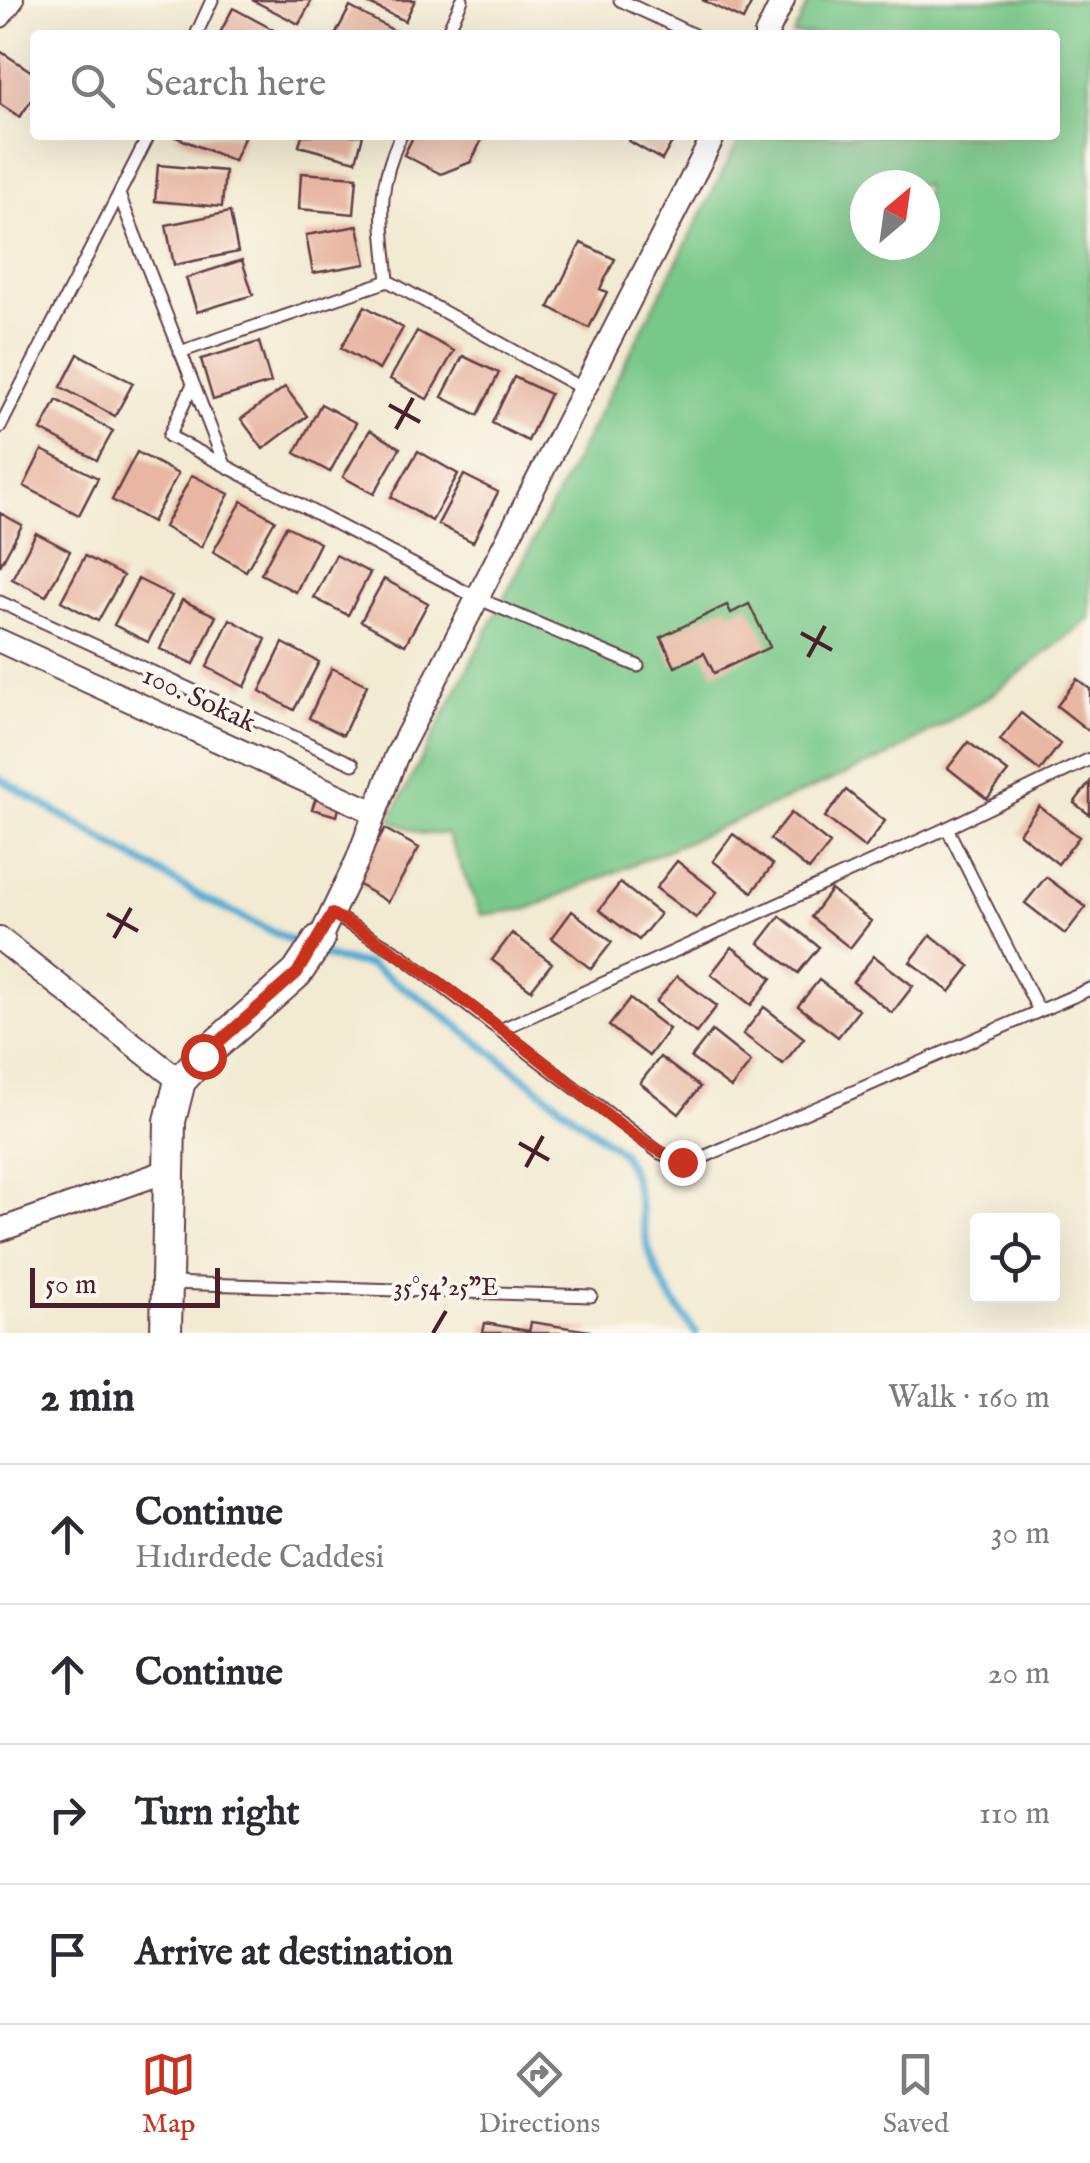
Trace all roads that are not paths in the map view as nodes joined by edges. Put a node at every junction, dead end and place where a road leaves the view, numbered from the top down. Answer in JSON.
{"nodes":[{"id":1,"x":12,"y":0,"type":"edge"},
{"id":2,"x":212,"y":0,"type":"edge"},
{"id":3,"x":462,"y":0,"type":"edge"},
{"id":4,"x":620,"y":0,"type":"edge"},
{"id":5,"x":784,"y":0,"type":"edge"},
{"id":6,"x":0,"y":16,"type":"edge"},
{"id":7,"x":198,"y":30,"type":"edge"},
{"id":8,"x":448,"y":30,"type":"edge"},
{"id":9,"x":683,"y":30,"type":"edge"},
{"id":10,"x":769,"y":30,"type":"edge"},
{"id":11,"x":147,"y":140,"type":"edge"},
{"id":12,"x":399,"y":140,"type":"edge"},
{"id":13,"x":711,"y":140,"type":"edge"},
{"id":14,"x":120,"y":197,"type":"junction"},
{"id":15,"x":388,"y":281,"type":"junction"},
{"id":16,"x":180,"y":352,"type":"junction"},
{"id":17,"x":193,"y":384,"type":"junction"},
{"id":18,"x":583,"y":389,"type":"junction"},
{"id":19,"x":0,"y":427,"type":"edge"},
{"id":20,"x":224,"y":465,"type":"junction"},
{"id":21,"x":478,"y":598,"type":"junction"},
{"id":22,"x":0,"y":602,"type":"edge"},
{"id":23,"x":0,"y":642,"type":"edge"},
{"id":24,"x":638,"y":666,"type":"dead end"},
{"id":25,"x":1090,"y":759,"type":"edge"},
{"id":26,"x":353,"y":764,"type":"dead end"},
{"id":27,"x":374,"y":812,"type":"junction"},
{"id":28,"x":947,"y":828,"type":"junction"},
{"id":29,"x":326,"y":927,"type":"junction"},
{"id":30,"x":0,"y":939,"type":"edge"},
{"id":31,"x":1090,"y":989,"type":"edge"},
{"id":32,"x":1039,"y":1011,"type":"junction"},
{"id":33,"x":502,"y":1030,"type":"junction"},
{"id":34,"x":180,"y":1081,"type":"junction"},
{"id":35,"x":170,"y":1170,"type":"junction"},
{"id":36,"x":0,"y":1230,"type":"edge"},
{"id":37,"x":167,"y":1283,"type":"junction"},
{"id":38,"x":591,"y":1296,"type":"dead end"},
{"id":39,"x":166,"y":1333,"type":"edge"}],
"edges":[{"from":1,"to":6,"type":"street"},
{"from":2,"to":7,"type":"lane"},
{"from":3,"to":8,"type":"lane"},
{"from":4,"to":9,"type":"lane"},
{"from":5,"to":10,"type":"street"},
{"from":11,"to":14,"type":"lane"},
{"from":12,"to":15,"type":"lane"},
{"from":13,"to":18,"type":"street"},
{"from":14,"to":16,"type":"lane"},
{"from":14,"to":19,"type":"lane"},
{"from":15,"to":16,"type":"lane"},
{"from":15,"to":18,"type":"lane"},
{"from":16,"to":17,"type":"lane"},
{"from":17,"to":20,"type":"lane"},
{"from":17,"to":20,"type":"lane"},
{"from":18,"to":21,"type":"street"},
{"from":20,"to":21,"type":"lane"},
{"from":21,"to":24,"type":"lane"},
{"from":21,"to":27,"type":"street"},
{"from":22,"to":26,"type":"lane"},
{"from":23,"to":27,"type":"street","name":"100. Sokak"},
{"from":25,"to":28,"type":"lane"},
{"from":27,"to":29,"type":"street"},
{"from":28,"to":32,"type":"lane"},
{"from":28,"to":33,"type":"lane"},
{"from":29,"to":33,"type":"lane"},
{"from":29,"to":34,"type":"street"},
{"from":30,"to":34,"type":"street"},
{"from":31,"to":32,"type":"lane"},
{"from":32,"to":33,"type":"lane"},
{"from":34,"to":35,"type":"street"},
{"from":35,"to":36,"type":"street"},
{"from":35,"to":37,"type":"street"},
{"from":37,"to":38,"type":"lane"},
{"from":37,"to":39,"type":"street"}]}
